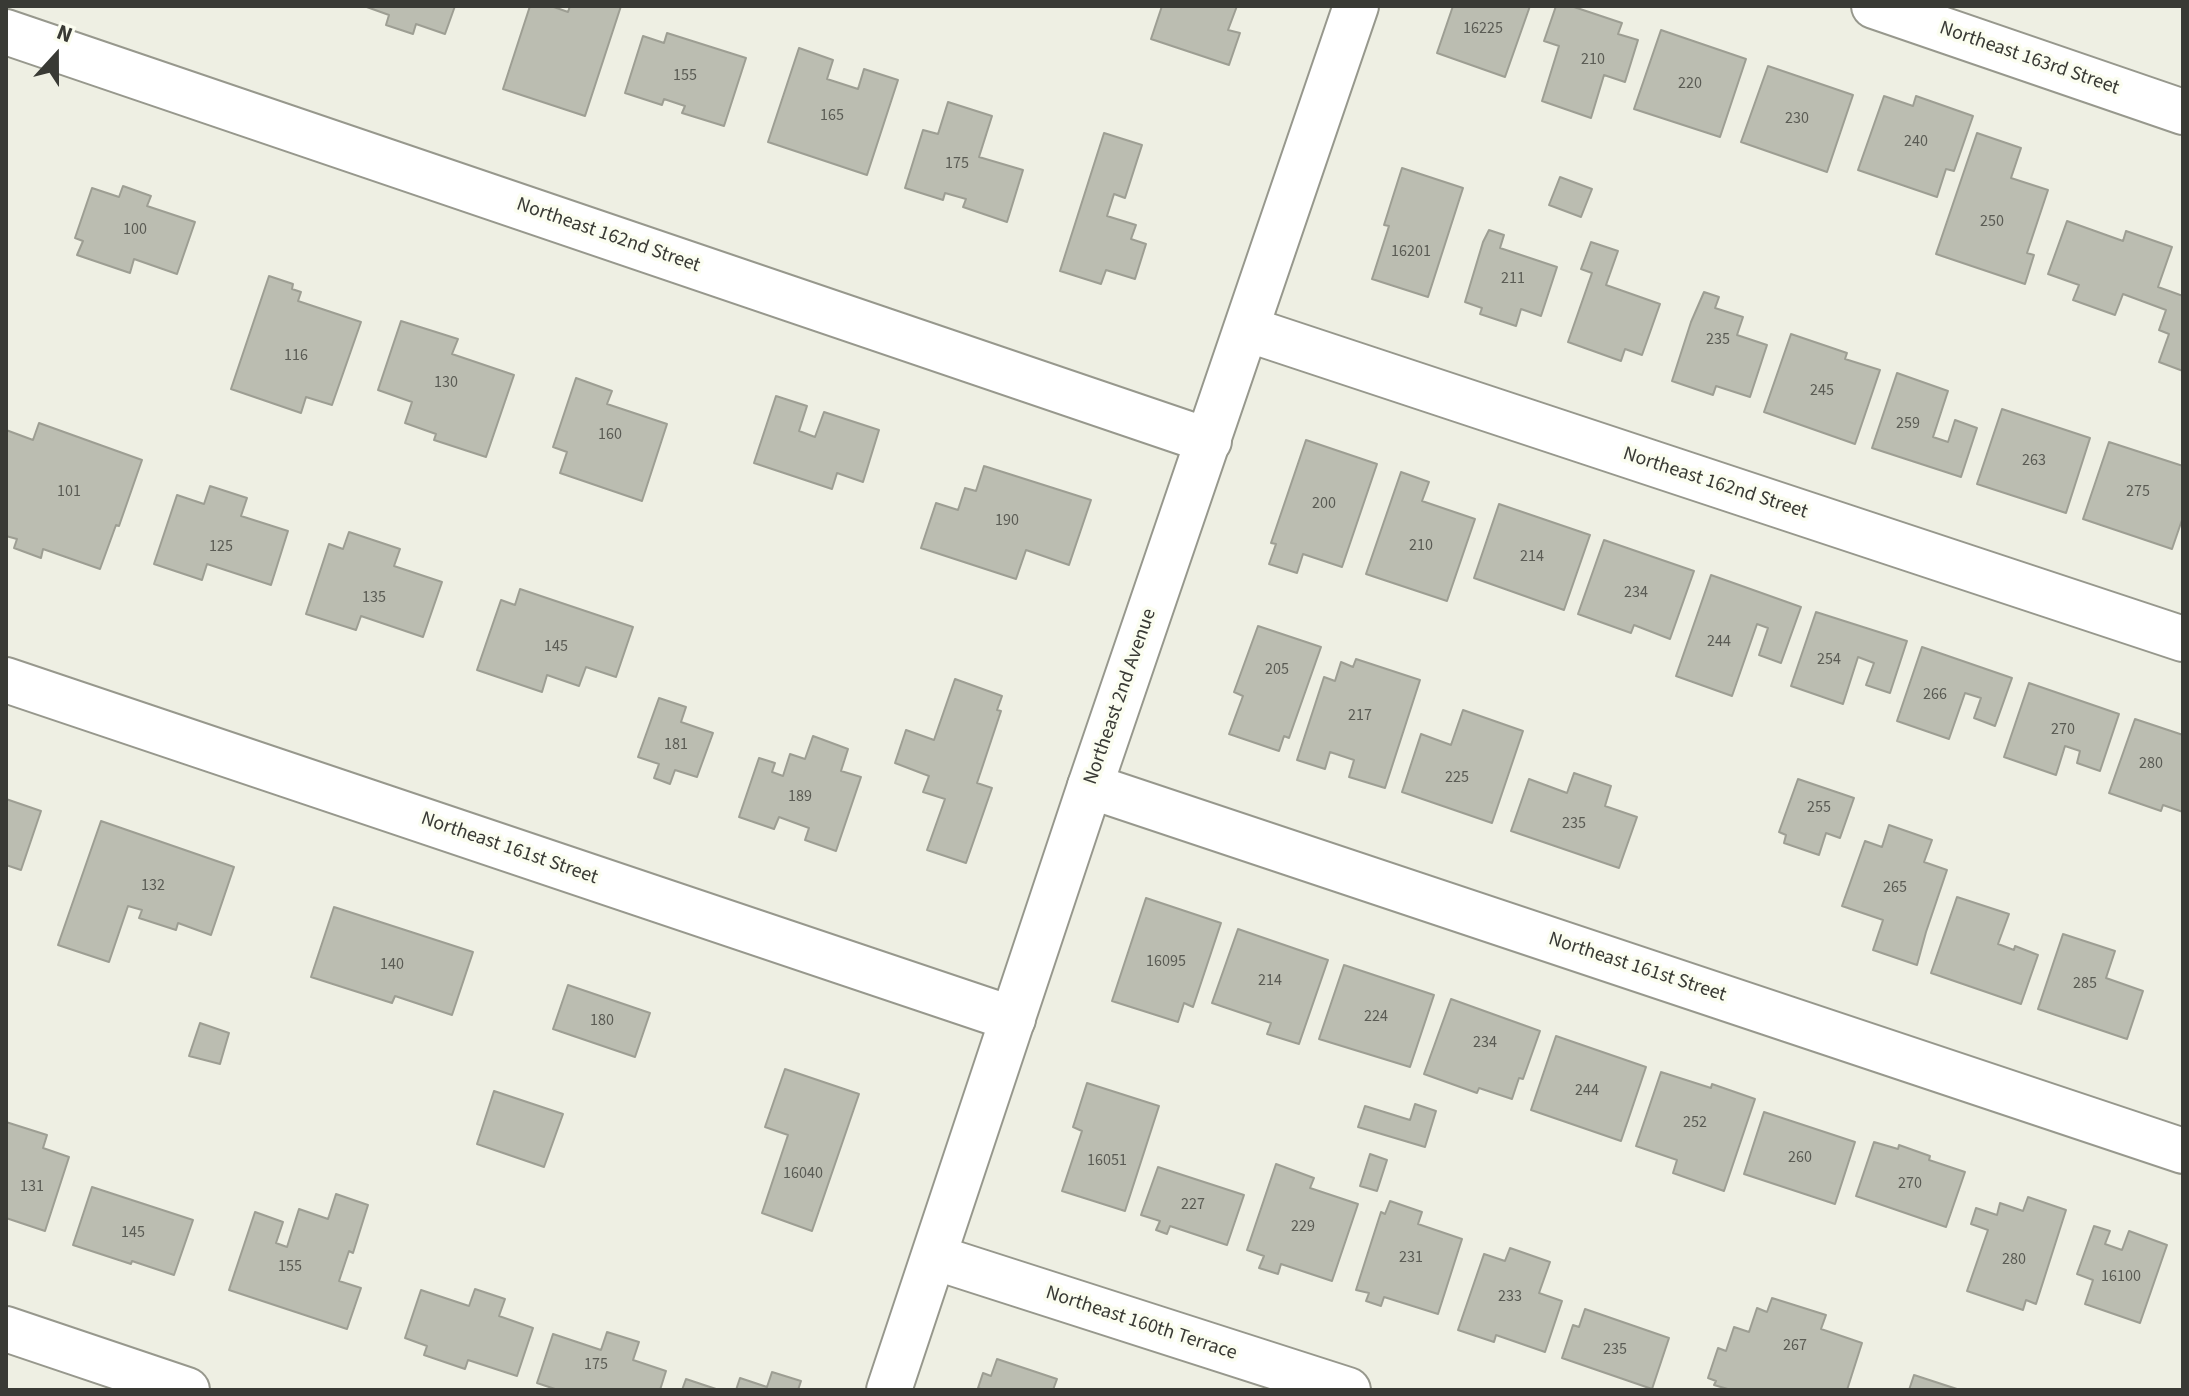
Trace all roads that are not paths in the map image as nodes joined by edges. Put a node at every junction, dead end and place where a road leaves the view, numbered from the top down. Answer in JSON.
{"nodes":[{"id":1,"x":1356,"y":6,"type":"edge"},
{"id":2,"x":1874,"y":6,"type":"edge"},
{"id":3,"x":6,"y":32,"type":"edge"},
{"id":4,"x":2183,"y":112,"type":"edge"},
{"id":5,"x":1247,"y":329,"type":"junction"},
{"id":6,"x":1209,"y":441,"type":"junction"},
{"id":7,"x":2183,"y":639,"type":"edge"},
{"id":8,"x":6,"y":680,"type":"edge"},
{"id":9,"x":1090,"y":786,"type":"junction"},
{"id":10,"x":1013,"y":1019,"type":"junction"},
{"id":11,"x":2183,"y":1151,"type":"edge"},
{"id":12,"x":934,"y":1257,"type":"junction"},
{"id":13,"x":6,"y":1329,"type":"edge"},
{"id":14,"x":187,"y":1390,"type":"edge"},
{"id":15,"x":889,"y":1390,"type":"edge"},
{"id":16,"x":1348,"y":1390,"type":"edge"}],
"edges":[{"from":1,"to":5,"type":"street","name":"Northeast 2nd Avenue"},
{"from":2,"to":4,"type":"street","name":"Northeast 163rd Street"},
{"from":3,"to":6,"type":"street","name":"Northeast 162nd Street"},
{"from":5,"to":6,"type":"street","name":"Northeast 2nd Avenue"},
{"from":5,"to":7,"type":"street","name":"Northeast 162nd Street"},
{"from":6,"to":9,"type":"street","name":"Northeast 2nd Avenue"},
{"from":8,"to":10,"type":"street","name":"Northeast 161st Street"},
{"from":9,"to":10,"type":"street","name":"Northeast 2nd Avenue"},
{"from":9,"to":11,"type":"street","name":"Northeast 161st Street"},
{"from":10,"to":12,"type":"street","name":"Northeast 2nd Avenue"},
{"from":12,"to":15,"type":"street","name":"Northeast 2nd Avenue"},
{"from":12,"to":16,"type":"street","name":"Northeast 160th Terrace"},
{"from":13,"to":14,"type":"street"}]}
